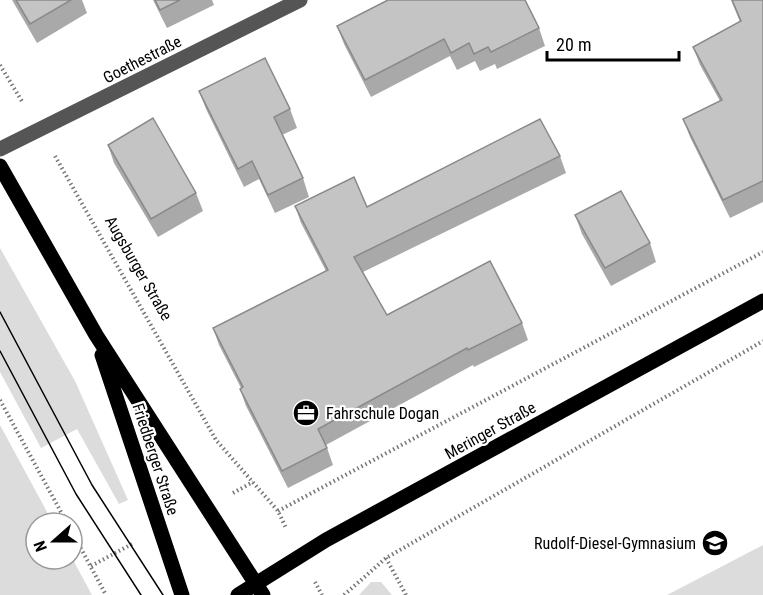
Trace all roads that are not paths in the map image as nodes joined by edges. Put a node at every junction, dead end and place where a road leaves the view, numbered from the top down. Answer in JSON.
{"nodes":[{"id":1,"x":300,"y":0,"type":"edge"},
{"id":2,"x":0,"y":149,"type":"edge"},
{"id":3,"x":0,"y":166,"type":"edge"},
{"id":4,"x":763,"y":301,"type":"edge"},
{"id":5,"x":96,"y":335,"type":"junction"},
{"id":6,"x":259,"y":589,"type":"edge"},
{"id":7,"x":182,"y":595,"type":"edge"},
{"id":8,"x":237,"y":595,"type":"edge"}],
"edges":[{"from":1,"to":2,"type":"street","name":"Goethestraße"},
{"from":3,"to":5,"type":"main road"},
{"from":4,"to":6,"type":"main road","name":"Meringer Straße"},
{"from":5,"to":6,"type":"main road"},
{"from":5,"to":7,"type":"main road","name":"Friedberger Straße"},
{"from":6,"to":8,"type":"main road","name":"Meringer Straße"}]}
